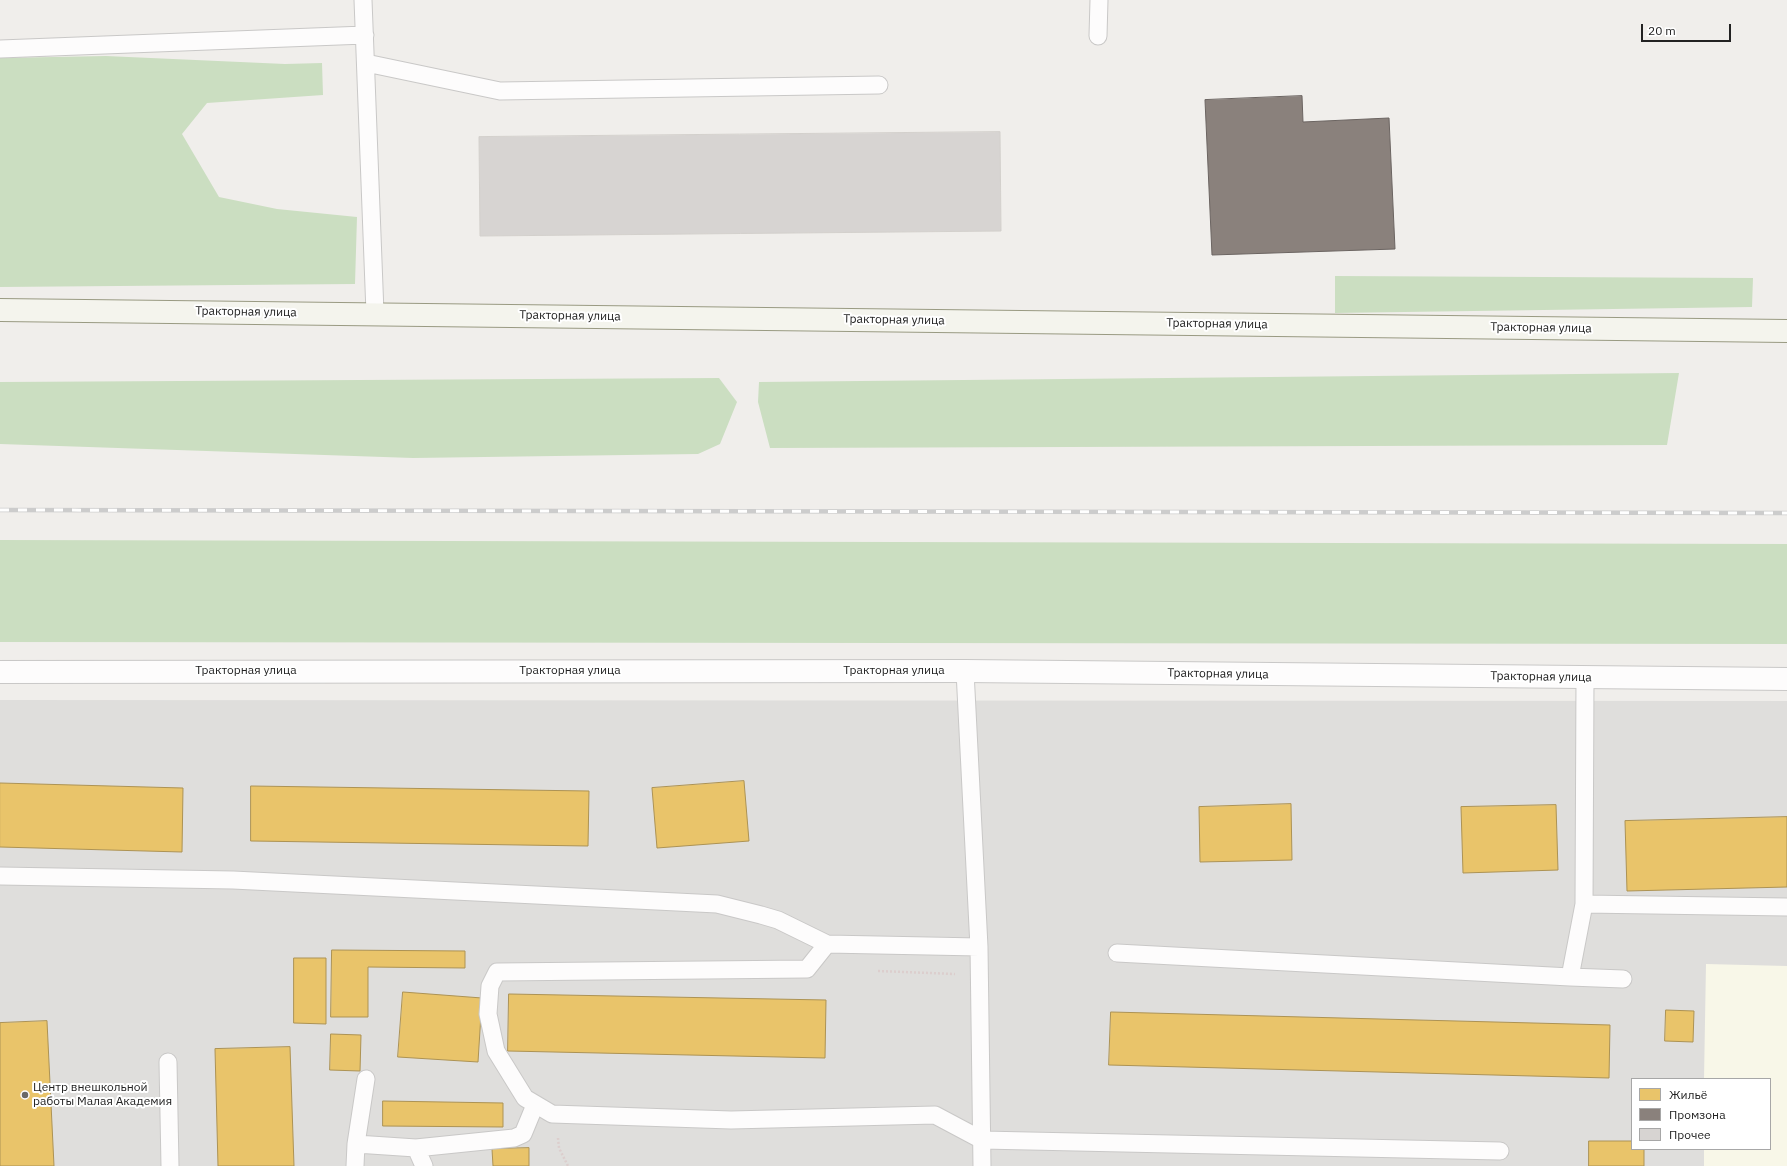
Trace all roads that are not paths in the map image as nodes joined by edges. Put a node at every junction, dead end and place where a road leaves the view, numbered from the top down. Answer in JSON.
{"nodes":[{"id":1,"x":364,"y":0,"type":"edge"},
{"id":2,"x":1098,"y":0,"type":"edge"},
{"id":3,"x":365,"y":35,"type":"junction"},
{"id":4,"x":1098,"y":36,"type":"dead end"},
{"id":5,"x":0,"y":49,"type":"edge"},
{"id":6,"x":366,"y":63,"type":"junction"},
{"id":7,"x":878,"y":85,"type":"dead end"},
{"id":8,"x":0,"y":310,"type":"edge"},
{"id":9,"x":375,"y":313,"type":"junction"},
{"id":10,"x":1787,"y":331,"type":"edge"},
{"id":11,"x":965,"y":671,"type":"junction"},
{"id":12,"x":0,"y":672,"type":"edge"},
{"id":13,"x":1585,"y":678,"type":"junction"},
{"id":14,"x":1787,"y":679,"type":"edge"},
{"id":15,"x":0,"y":876,"type":"edge"},
{"id":16,"x":1584,"y":904,"type":"junction"},
{"id":17,"x":1787,"y":907,"type":"edge"},
{"id":18,"x":827,"y":944,"type":"junction"},
{"id":19,"x":979,"y":947,"type":"junction"},
{"id":20,"x":1117,"y":953,"type":"dead end"},
{"id":21,"x":1570,"y":977,"type":"junction"},
{"id":22,"x":1623,"y":979,"type":"dead end"},
{"id":23,"x":168,"y":1062,"type":"dead end"},
{"id":24,"x":366,"y":1079,"type":"dead end"},
{"id":25,"x":535,"y":1105,"type":"junction"},
{"id":26,"x":982,"y":1140,"type":"junction"},
{"id":27,"x":356,"y":1144,"type":"junction"},
{"id":28,"x":416,"y":1148,"type":"junction"},
{"id":29,"x":1500,"y":1151,"type":"dead end"},
{"id":30,"x":170,"y":1166,"type":"edge"},
{"id":31,"x":355,"y":1166,"type":"edge"},
{"id":32,"x":424,"y":1166,"type":"edge"},
{"id":33,"x":982,"y":1166,"type":"edge"}],
"edges":[{"from":1,"to":3,"type":"lane"},
{"from":2,"to":4,"type":"lane"},
{"from":3,"to":5,"type":"lane"},
{"from":3,"to":6,"type":"lane"},
{"from":6,"to":7,"type":"lane"},
{"from":6,"to":9,"type":"lane"},
{"from":8,"to":9,"type":"street","name":"Тракторная улица"},
{"from":9,"to":10,"type":"street","name":"Тракторная улица"},
{"from":11,"to":12,"type":"street","name":"Тракторная улица"},
{"from":11,"to":13,"type":"street","name":"Тракторная улица"},
{"from":11,"to":19,"type":"lane"},
{"from":13,"to":14,"type":"street","name":"Тракторная улица"},
{"from":13,"to":16,"type":"lane"},
{"from":15,"to":18,"type":"lane"},
{"from":16,"to":17,"type":"lane"},
{"from":16,"to":21,"type":"lane"},
{"from":18,"to":19,"type":"lane"},
{"from":18,"to":25,"type":"lane"},
{"from":19,"to":26,"type":"lane"},
{"from":20,"to":21,"type":"lane"},
{"from":21,"to":22,"type":"lane"},
{"from":23,"to":30,"type":"lane"},
{"from":24,"to":27,"type":"lane"},
{"from":25,"to":26,"type":"lane"},
{"from":25,"to":28,"type":"lane"},
{"from":26,"to":29,"type":"lane"},
{"from":26,"to":33,"type":"lane"},
{"from":27,"to":28,"type":"lane"},
{"from":27,"to":31,"type":"lane"},
{"from":28,"to":32,"type":"lane"}]}
